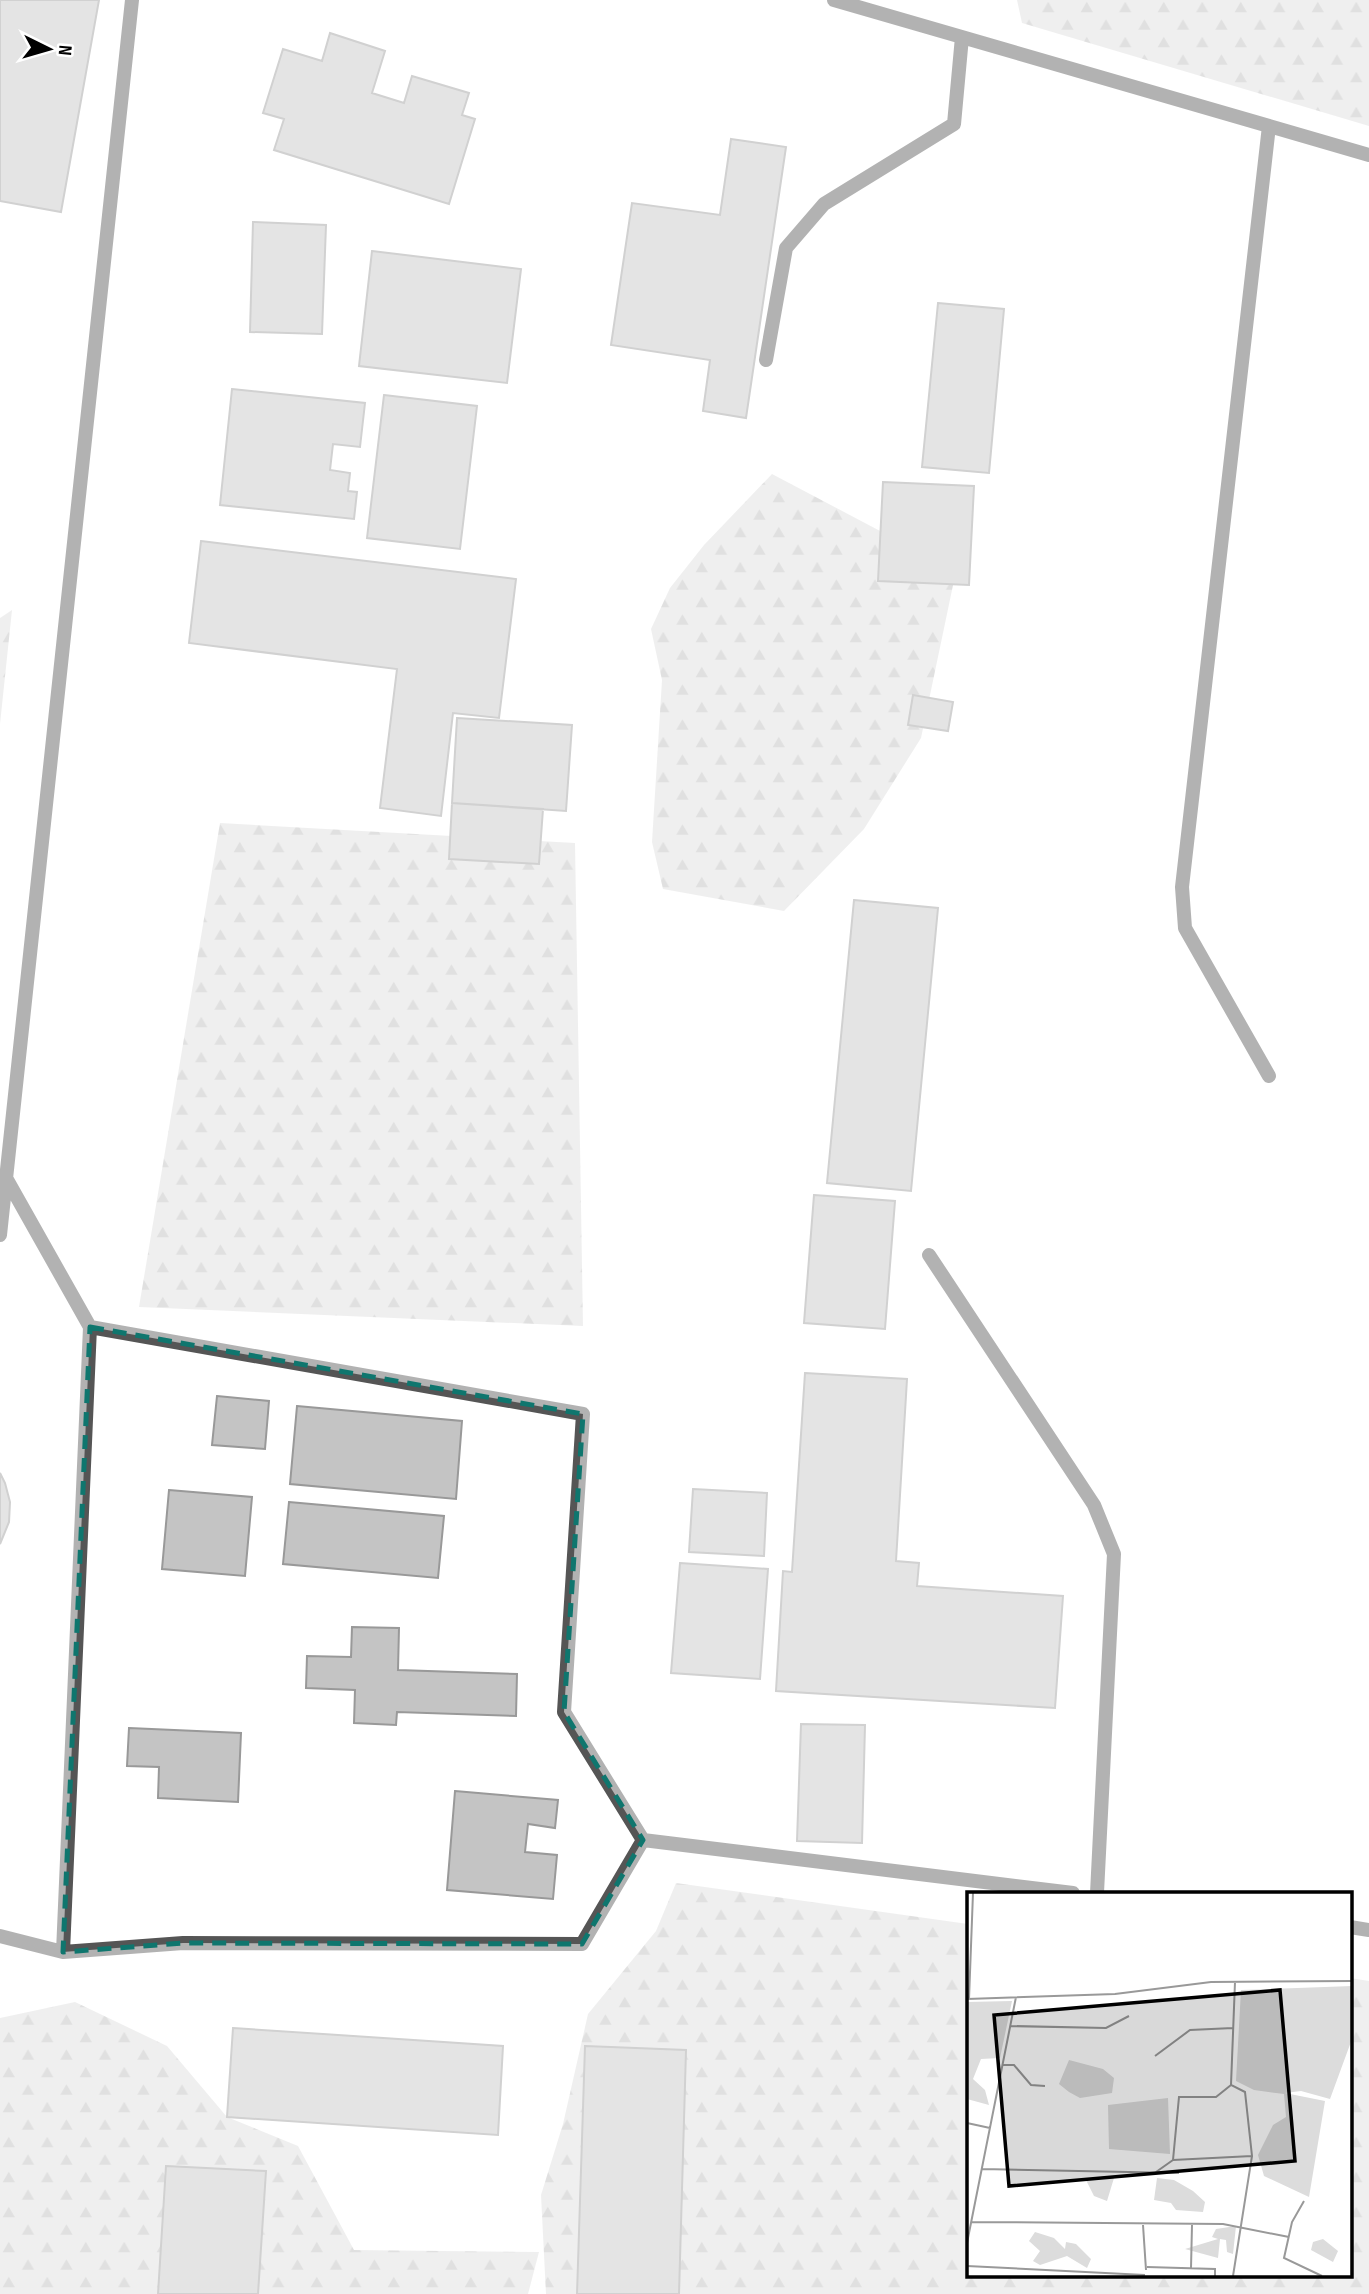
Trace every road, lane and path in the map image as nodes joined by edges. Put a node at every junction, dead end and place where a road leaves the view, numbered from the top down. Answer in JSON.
{"nodes":[{"id":1,"x":132,"y":0,"type":"edge"},
{"id":2,"x":834,"y":0,"type":"edge"},
{"id":3,"x":962,"y":37,"type":"junction"},
{"id":4,"x":1269,"y":125,"type":"junction"},
{"id":5,"x":1369,"y":155,"type":"edge"},
{"id":6,"x":766,"y":360,"type":"dead end"},
{"id":7,"x":1269,"y":1076,"type":"dead end"},
{"id":8,"x":6,"y":1178,"type":"junction"},
{"id":9,"x":0,"y":1235,"type":"edge"},
{"id":10,"x":929,"y":1255,"type":"dead end"},
{"id":11,"x":90,"y":1327,"type":"junction"},
{"id":12,"x":643,"y":1840,"type":"junction"},
{"id":13,"x":1065,"y":1892,"type":"edge"},
{"id":14,"x":1097,"y":1892,"type":"edge"},
{"id":15,"x":0,"y":1936,"type":"edge"},
{"id":16,"x":63,"y":1952,"type":"junction"}],
"edges":[{"from":1,"to":8,"type":"street"},
{"from":2,"to":3,"type":"street"},
{"from":3,"to":4,"type":"street"},
{"from":3,"to":6,"type":"street"},
{"from":4,"to":5,"type":"street"},
{"from":4,"to":7,"type":"street"},
{"from":8,"to":9,"type":"street"},
{"from":8,"to":11,"type":"street"},
{"from":10,"to":14,"type":"street"},
{"from":11,"to":12,"type":"street"},
{"from":11,"to":16,"type":"street"},
{"from":12,"to":13,"type":"street"},
{"from":12,"to":16,"type":"street"},
{"from":15,"to":16,"type":"street"}]}
